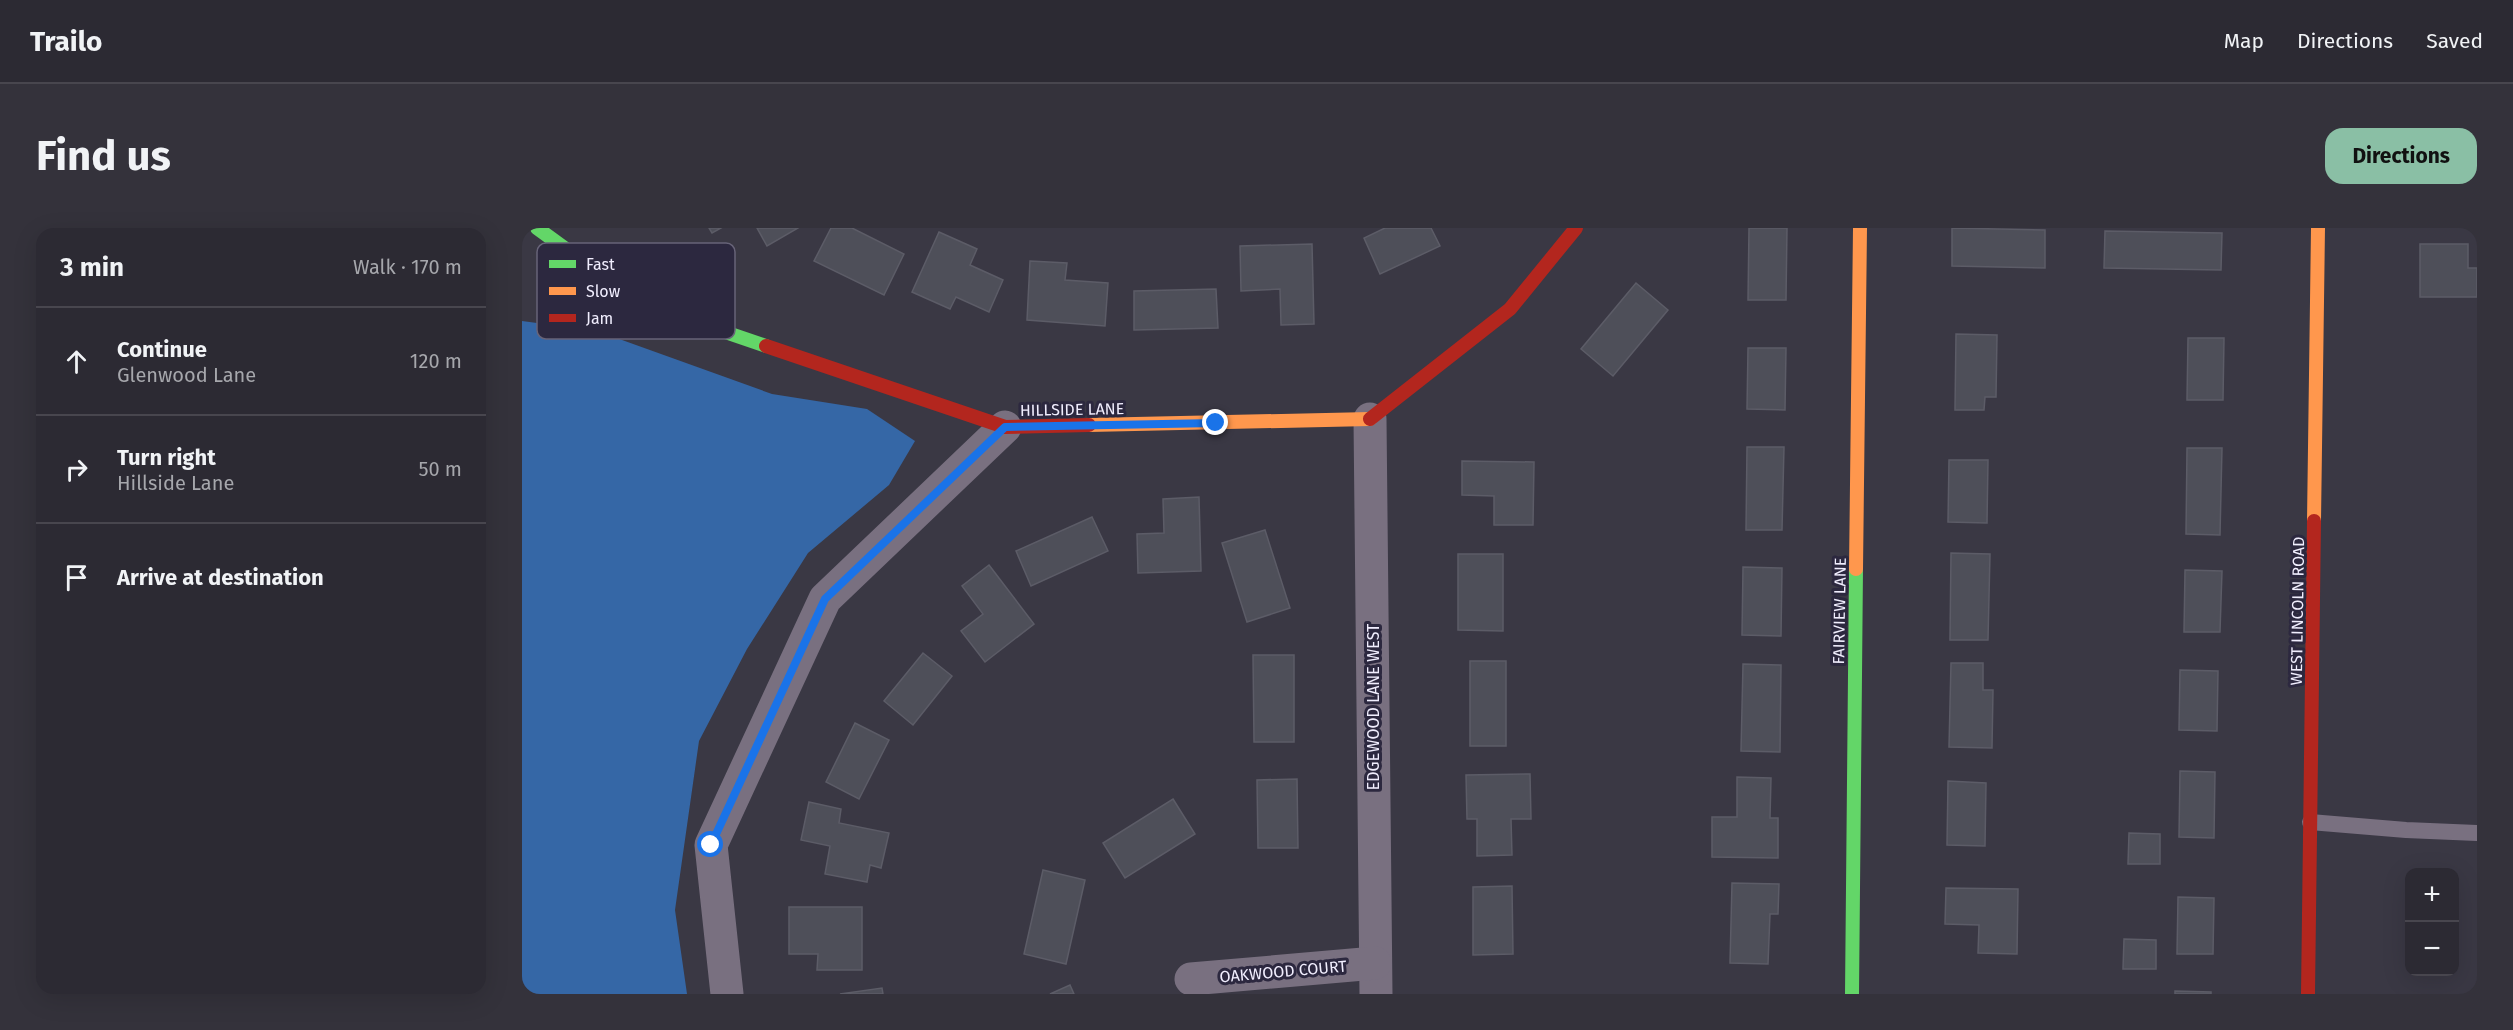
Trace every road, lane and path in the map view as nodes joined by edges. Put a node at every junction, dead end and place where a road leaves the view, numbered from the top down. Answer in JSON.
{"nodes":[{"id":1,"x":537,"y":228,"type":"edge"},
{"id":2,"x":1576,"y":228,"type":"edge"},
{"id":3,"x":1860,"y":228,"type":"edge"},
{"id":4,"x":2318,"y":228,"type":"edge"},
{"id":5,"x":558,"y":243,"type":"edge"},
{"id":6,"x":735,"y":335,"type":"edge"},
{"id":7,"x":1370,"y":419,"type":"junction"},
{"id":8,"x":1005,"y":427,"type":"junction"},
{"id":9,"x":2310,"y":822,"type":"junction"},
{"id":10,"x":2477,"y":832,"type":"edge"},
{"id":11,"x":1375,"y":978,"type":"edge"},
{"id":12,"x":1191,"y":979,"type":"dead end"},
{"id":13,"x":727,"y":994,"type":"edge"},
{"id":14,"x":1852,"y":994,"type":"edge"},
{"id":15,"x":2308,"y":994,"type":"edge"}],
"edges":[{"from":1,"to":5,"type":"street","name":"HILLSIDE LANE"},
{"from":2,"to":7,"type":"street"},
{"from":3,"to":14,"type":"street","name":"FAIRVIEW LANE"},
{"from":4,"to":9,"type":"street","name":"WEST LINCOLN ROAD"},
{"from":6,"to":8,"type":"street","name":"HILLSIDE LANE"},
{"from":7,"to":8,"type":"street","name":"HILLSIDE LANE"},
{"from":7,"to":11,"type":"street","name":"EDGEWOOD LANE WEST"},
{"from":8,"to":13,"type":"street"},
{"from":9,"to":10,"type":"lane"},
{"from":9,"to":15,"type":"street","name":"WEST LINCOLN ROAD"},
{"from":11,"to":12,"type":"street","name":"OAKWOOD COURT"}]}
